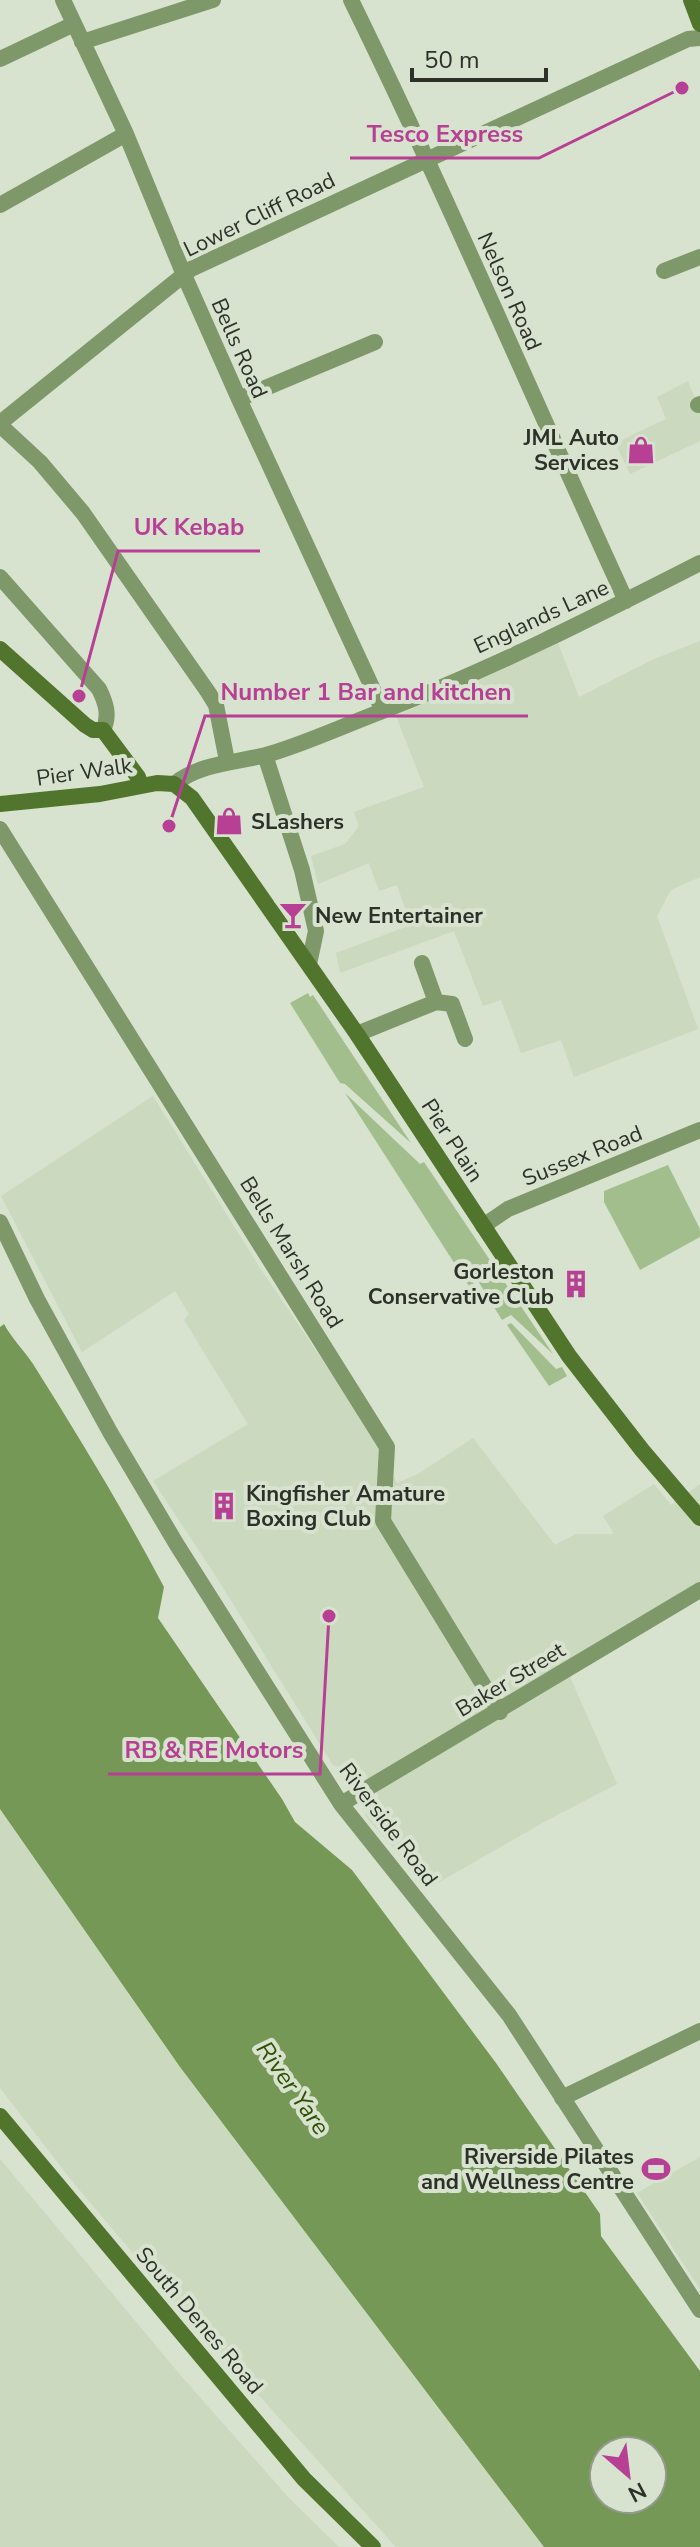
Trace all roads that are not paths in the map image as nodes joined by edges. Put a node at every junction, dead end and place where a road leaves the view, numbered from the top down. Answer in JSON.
{"nodes":[{"id":1,"x":63,"y":0,"type":"edge"},
{"id":2,"x":213,"y":0,"type":"edge"},
{"id":3,"x":351,"y":0,"type":"edge"},
{"id":4,"x":691,"y":0,"type":"edge"},
{"id":5,"x":74,"y":24,"type":"junction"},
{"id":6,"x":700,"y":24,"type":"edge"},
{"id":7,"x":700,"y":38,"type":"edge"},
{"id":8,"x":82,"y":42,"type":"junction"},
{"id":9,"x":0,"y":59,"type":"edge"},
{"id":10,"x":126,"y":134,"type":"junction"},
{"id":11,"x":427,"y":158,"type":"junction"},
{"id":12,"x":0,"y":205,"type":"edge"},
{"id":13,"x":700,"y":257,"type":"edge"},
{"id":14,"x":664,"y":271,"type":"dead end"},
{"id":15,"x":184,"y":275,"type":"junction"},
{"id":16,"x":375,"y":342,"type":"dead end"},
{"id":17,"x":239,"y":399,"type":"junction"},
{"id":18,"x":0,"y":424,"type":"edge"},
{"id":19,"x":700,"y":563,"type":"edge"},
{"id":20,"x":0,"y":577,"type":"edge"},
{"id":21,"x":626,"y":601,"type":"junction"},
{"id":22,"x":0,"y":650,"type":"edge"},
{"id":23,"x":383,"y":711,"type":"junction"},
{"id":24,"x":103,"y":730,"type":"junction"},
{"id":25,"x":265,"y":755,"type":"junction"},
{"id":26,"x":227,"y":761,"type":"junction"},
{"id":27,"x":174,"y":784,"type":"junction"},
{"id":28,"x":141,"y":785,"type":"junction"},
{"id":29,"x":0,"y":804,"type":"edge"},
{"id":30,"x":0,"y":829,"type":"edge"},
{"id":31,"x":422,"y":963,"type":"dead end"},
{"id":32,"x":309,"y":964,"type":"junction"},
{"id":33,"x":436,"y":1002,"type":"junction"},
{"id":34,"x":357,"y":1034,"type":"junction"},
{"id":35,"x":465,"y":1039,"type":"dead end"},
{"id":36,"x":700,"y":1130,"type":"edge"},
{"id":37,"x":0,"y":1222,"type":"edge"},
{"id":38,"x":483,"y":1226,"type":"junction"},
{"id":39,"x":700,"y":1518,"type":"edge"},
{"id":40,"x":700,"y":1590,"type":"edge"},
{"id":41,"x":500,"y":1712,"type":"junction"},
{"id":42,"x":341,"y":1804,"type":"junction"},
{"id":43,"x":700,"y":2031,"type":"edge"},
{"id":44,"x":562,"y":2098,"type":"junction"},
{"id":45,"x":0,"y":2116,"type":"edge"},
{"id":46,"x":700,"y":2310,"type":"edge"},
{"id":47,"x":373,"y":2547,"type":"edge"}],
"edges":[{"from":1,"to":5,"type":"street","name":"Bells Road"},
{"from":2,"to":8,"type":"street"},
{"from":3,"to":11,"type":"street","name":"Nelson Road"},
{"from":4,"to":6,"type":"street"},
{"from":5,"to":8,"type":"street","name":"Bells Road"},
{"from":5,"to":9,"type":"street"},
{"from":7,"to":11,"type":"street","name":"Lower Cliff Road"},
{"from":8,"to":10,"type":"street","name":"Bells Road"},
{"from":10,"to":12,"type":"street"},
{"from":10,"to":15,"type":"street","name":"Bells Road"},
{"from":11,"to":15,"type":"street","name":"Lower Cliff Road"},
{"from":11,"to":21,"type":"street","name":"Nelson Road"},
{"from":13,"to":14,"type":"street"},
{"from":15,"to":17,"type":"street","name":"Bells Road"},
{"from":15,"to":18,"type":"street","name":"Lower Cliff Road"},
{"from":16,"to":17,"type":"street"},
{"from":17,"to":23,"type":"street","name":"Bells Road"},
{"from":18,"to":26,"type":"street"},
{"from":19,"to":21,"type":"street","name":"Englands Lane"},
{"from":20,"to":24,"type":"street"},
{"from":21,"to":23,"type":"street","name":"Englands Lane"},
{"from":22,"to":24,"type":"street"},
{"from":23,"to":25,"type":"street","name":"Englands Lane"},
{"from":24,"to":28,"type":"street"},
{"from":25,"to":26,"type":"street","name":"Englands Lane"},
{"from":25,"to":32,"type":"street"},
{"from":26,"to":27,"type":"street","name":"Englands Lane"},
{"from":27,"to":28,"type":"street","name":"Pier Walk"},
{"from":27,"to":32,"type":"street","name":"Pier Plain"},
{"from":28,"to":29,"type":"street","name":"Pier Walk"},
{"from":30,"to":41,"type":"street","name":"Bells Marsh Road"},
{"from":31,"to":33,"type":"street"},
{"from":32,"to":34,"type":"street","name":"Pier Plain"},
{"from":33,"to":34,"type":"street"},
{"from":33,"to":35,"type":"street"},
{"from":34,"to":38,"type":"street","name":"Pier Plain"},
{"from":36,"to":38,"type":"street","name":"Sussex Road"},
{"from":37,"to":42,"type":"street","name":"Riverside Road"},
{"from":38,"to":39,"type":"street","name":"Pier Plain"},
{"from":40,"to":41,"type":"street","name":"Baker Street"},
{"from":41,"to":42,"type":"street","name":"Baker Street"},
{"from":42,"to":44,"type":"street","name":"Riverside Road"},
{"from":43,"to":44,"type":"street"},
{"from":44,"to":46,"type":"street","name":"Riverside Road"},
{"from":45,"to":47,"type":"street","name":"South Denes Road"}]}
